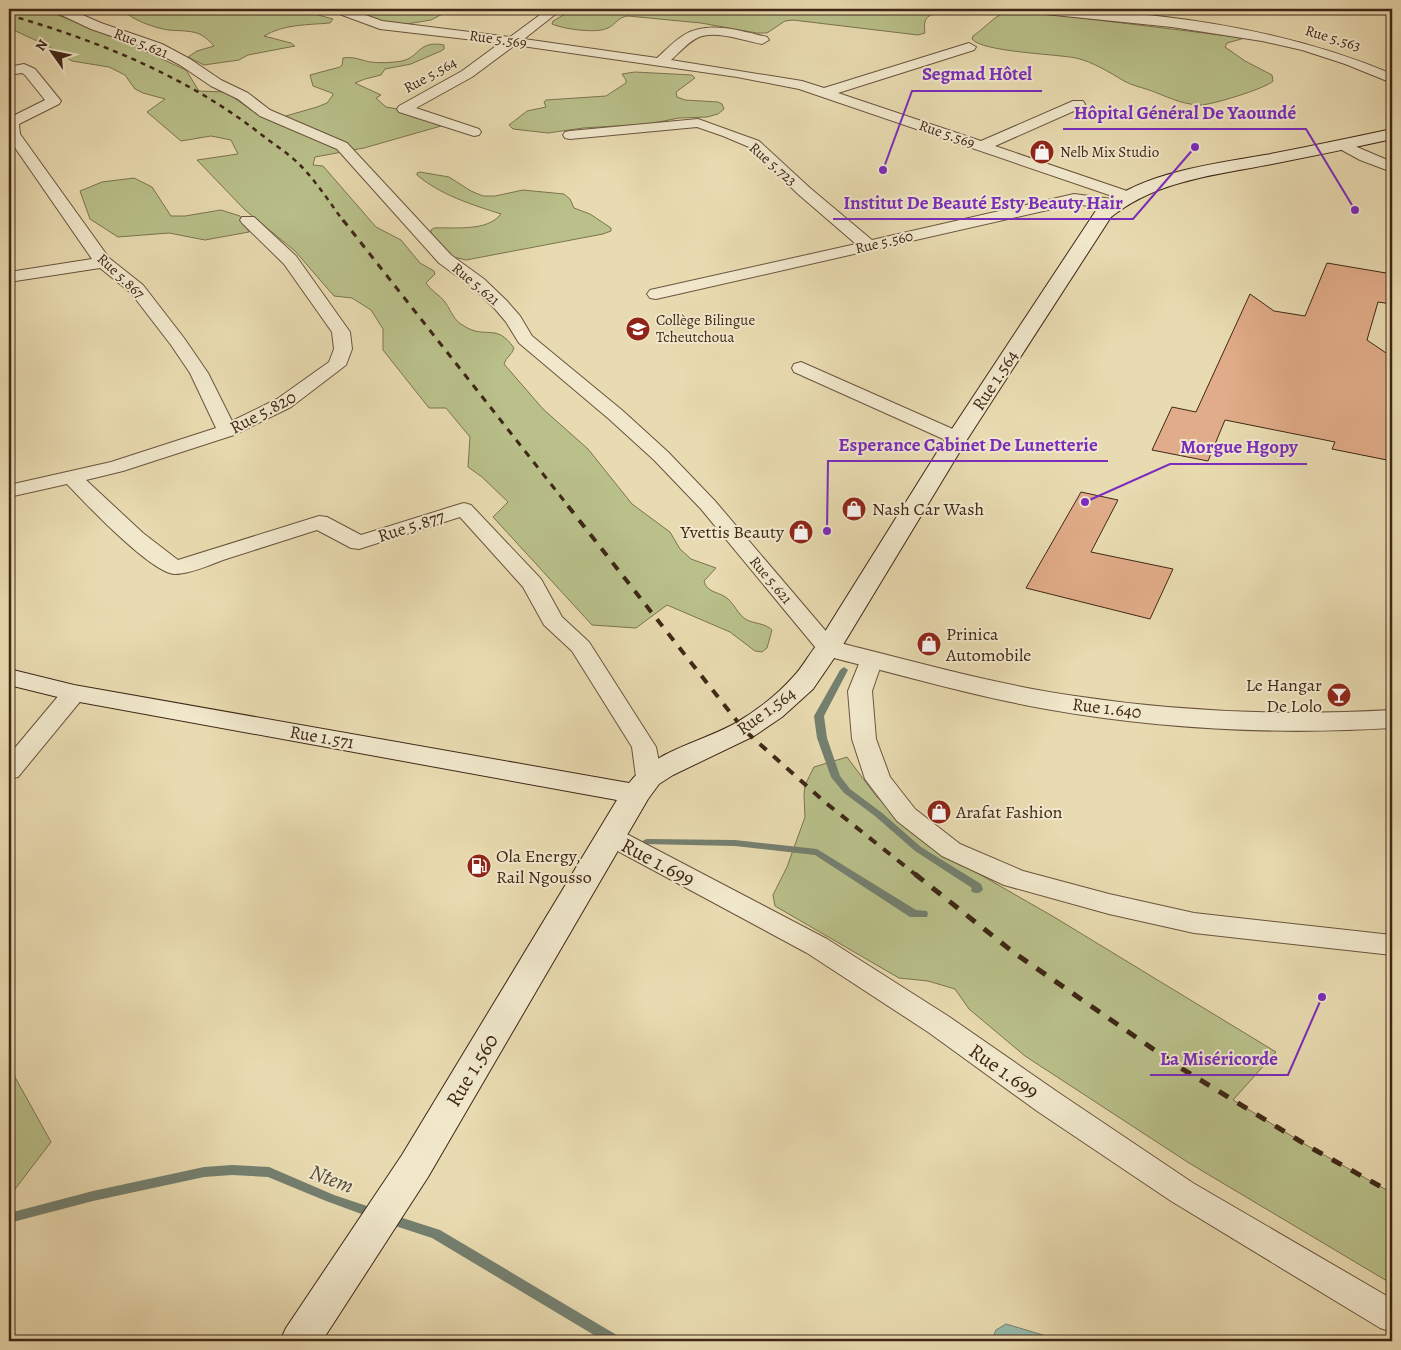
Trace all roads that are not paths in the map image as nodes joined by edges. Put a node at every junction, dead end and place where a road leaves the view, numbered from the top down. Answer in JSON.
{"nodes":[{"id":1,"x":59,"y":9,"type":"edge"},
{"id":2,"x":338,"y":9,"type":"edge"},
{"id":3,"x":556,"y":9,"type":"edge"},
{"id":4,"x":1035,"y":9,"type":"edge"},
{"id":5,"x":1218,"y":16,"type":"dead end"},
{"id":6,"x":1226,"y":29,"type":"junction"},
{"id":7,"x":762,"y":40,"type":"dead end"},
{"id":8,"x":513,"y":41,"type":"junction"},
{"id":9,"x":969,"y":47,"type":"dead end"},
{"id":10,"x":660,"y":62,"type":"junction"},
{"id":11,"x":9,"y":70,"type":"edge"},
{"id":12,"x":1392,"y":79,"type":"edge"},
{"id":13,"x":826,"y":92,"type":"junction"},
{"id":14,"x":1078,"y":104,"type":"dead end"},
{"id":15,"x":10,"y":123,"type":"edge"},
{"id":16,"x":474,"y":132,"type":"dead end"},
{"id":17,"x":1392,"y":134,"type":"edge"},
{"id":18,"x":570,"y":135,"type":"dead end"},
{"id":19,"x":1342,"y":145,"type":"junction"},
{"id":20,"x":982,"y":146,"type":"junction"},
{"id":21,"x":1392,"y":167,"type":"edge"},
{"id":22,"x":1120,"y":200,"type":"junction"},
{"id":23,"x":248,"y":220,"type":"dead end"},
{"id":24,"x":869,"y":246,"type":"junction"},
{"id":25,"x":103,"y":262,"type":"junction"},
{"id":26,"x":9,"y":277,"type":"edge"},
{"id":27,"x":656,"y":294,"type":"dead end"},
{"id":28,"x":802,"y":368,"type":"dead end"},
{"id":29,"x":227,"y":431,"type":"junction"},
{"id":30,"x":957,"y":438,"type":"junction"},
{"id":31,"x":73,"y":478,"type":"junction"},
{"id":32,"x":9,"y":491,"type":"edge"},
{"id":33,"x":828,"y":648,"type":"junction"},
{"id":34,"x":871,"y":659,"type":"junction"},
{"id":35,"x":9,"y":678,"type":"edge"},
{"id":36,"x":74,"y":693,"type":"junction"},
{"id":37,"x":1392,"y":719,"type":"edge"},
{"id":38,"x":9,"y":771,"type":"edge"},
{"id":39,"x":643,"y":786,"type":"junction"},
{"id":40,"x":610,"y":836,"type":"junction"},
{"id":41,"x":1392,"y":945,"type":"edge"},
{"id":42,"x":1392,"y":1316,"type":"edge"},
{"id":43,"x":300,"y":1341,"type":"edge"}],
"edges":[{"from":1,"to":33,"type":"street","name":"Rue 5.621"},
{"from":2,"to":8,"type":"street","name":"Rue 5.569"},
{"from":3,"to":8,"type":"street","name":"Rue 5.564"},
{"from":4,"to":6,"type":"street","name":"Rue 5.563"},
{"from":5,"to":6,"type":"street"},
{"from":6,"to":12,"type":"street","name":"Rue 5.563"},
{"from":7,"to":10,"type":"street"},
{"from":8,"to":10,"type":"street","name":"Rue 5.569"},
{"from":8,"to":16,"type":"street","name":"Rue 5.564"},
{"from":9,"to":13,"type":"street"},
{"from":10,"to":13,"type":"street","name":"Rue 5.569"},
{"from":11,"to":15,"type":"street"},
{"from":13,"to":20,"type":"street","name":"Rue 5.569"},
{"from":14,"to":20,"type":"street","name":"Rue 5.569"},
{"from":15,"to":25,"type":"street","name":"Rue 5.867"},
{"from":17,"to":19,"type":"main road"},
{"from":18,"to":24,"type":"street","name":"Rue 5.723"},
{"from":19,"to":21,"type":"street"},
{"from":19,"to":22,"type":"main road"},
{"from":20,"to":22,"type":"street","name":"Rue 5.569"},
{"from":22,"to":24,"type":"street","name":"Rue 5.560"},
{"from":22,"to":30,"type":"main road","name":"Rue 1.564"},
{"from":23,"to":29,"type":"street","name":"Rue 5.820"},
{"from":24,"to":27,"type":"street","name":"Rue 5.560"},
{"from":25,"to":26,"type":"street"},
{"from":25,"to":29,"type":"street","name":"Rue 5.867"},
{"from":28,"to":30,"type":"street"},
{"from":29,"to":31,"type":"street","name":"Rue 5.820"},
{"from":30,"to":33,"type":"main road","name":"Rue 1.564"},
{"from":31,"to":32,"type":"street","name":"Rue 5.820"},
{"from":31,"to":39,"type":"street","name":"Rue 5.877"},
{"from":33,"to":34,"type":"main road","name":"Rue 1.640"},
{"from":33,"to":39,"type":"main road","name":"Rue 1.564"},
{"from":34,"to":37,"type":"main road","name":"Rue 1.640"},
{"from":34,"to":41,"type":"street"},
{"from":35,"to":36,"type":"main road","name":"Rue 1.571"},
{"from":36,"to":38,"type":"street"},
{"from":36,"to":39,"type":"main road","name":"Rue 1.571"},
{"from":39,"to":40,"type":"main road","name":"Rue 1.560"},
{"from":40,"to":42,"type":"street","name":"Rue 1.699"},
{"from":40,"to":43,"type":"main road","name":"Rue 1.560"}]}
